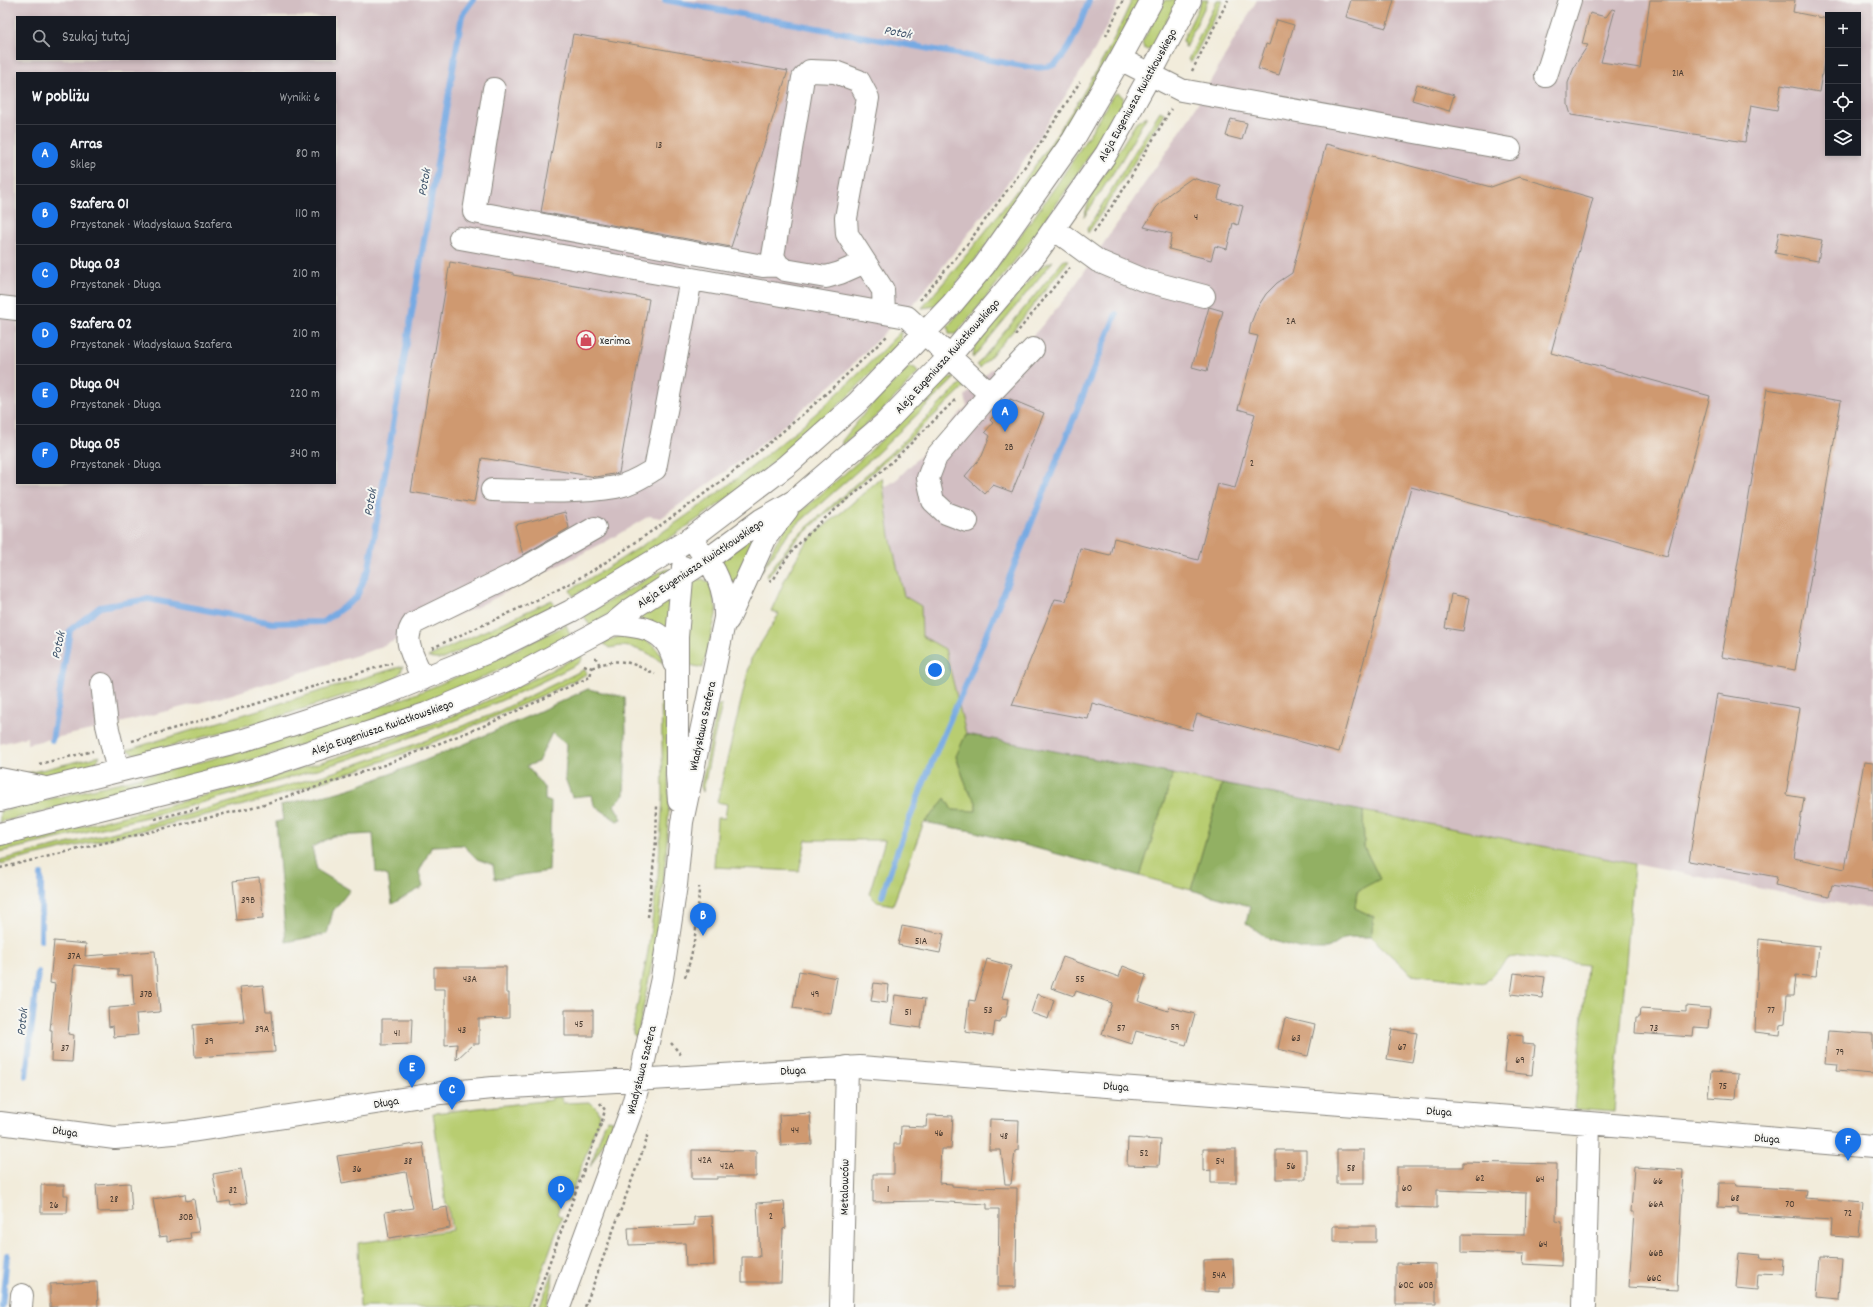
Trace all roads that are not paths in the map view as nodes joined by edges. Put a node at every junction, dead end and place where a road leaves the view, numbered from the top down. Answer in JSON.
{"nodes":[{"id":1,"x":1152,"y":0,"type":"edge"},
{"id":2,"x":1190,"y":0,"type":"edge"},
{"id":3,"x":1570,"y":0,"type":"edge"},
{"id":4,"x":1120,"y":59,"type":"junction"},
{"id":5,"x":1150,"y":75,"type":"junction"},
{"id":6,"x":1546,"y":76,"type":"dead end"},
{"id":7,"x":494,"y":89,"type":"dead end"},
{"id":8,"x":1510,"y":149,"type":"dead end"},
{"id":9,"x":1054,"y":229,"type":"junction"},
{"id":10,"x":460,"y":238,"type":"dead end"},
{"id":11,"x":865,"y":262,"type":"junction"},
{"id":12,"x":778,"y":265,"type":"junction"},
{"id":13,"x":691,"y":279,"type":"junction"},
{"id":14,"x":1204,"y":296,"type":"dead end"},
{"id":15,"x":0,"y":307,"type":"edge"},
{"id":16,"x":16,"y":309,"type":"edge"},
{"id":17,"x":889,"y":321,"type":"junction"},
{"id":18,"x":925,"y":334,"type":"junction"},
{"id":19,"x":1033,"y":349,"type":"dead end"},
{"id":20,"x":950,"y":356,"type":"junction"},
{"id":21,"x":990,"y":394,"type":"junction"},
{"id":22,"x":492,"y":490,"type":"dead end"},
{"id":23,"x":794,"y":501,"type":"junction"},
{"id":24,"x":967,"y":521,"type":"dead end"},
{"id":25,"x":595,"y":528,"type":"dead end"},
{"id":26,"x":690,"y":539,"type":"junction"},
{"id":27,"x":708,"y":559,"type":"junction"},
{"id":28,"x":682,"y":576,"type":"junction"},
{"id":29,"x":613,"y":624,"type":"junction"},
{"id":30,"x":724,"y":629,"type":"junction"},
{"id":31,"x":423,"y":679,"type":"junction"},
{"id":32,"x":665,"y":680,"type":"junction"},
{"id":33,"x":102,"y":684,"type":"dead end"},
{"id":34,"x":118,"y":771,"type":"junction"},
{"id":35,"x":0,"y":779,"type":"edge"},
{"id":36,"x":46,"y":789,"type":"junction"},
{"id":37,"x":0,"y":800,"type":"edge"},
{"id":38,"x":682,"y":822,"type":"junction"},
{"id":39,"x":0,"y":834,"type":"edge"},
{"id":40,"x":847,"y":1067,"type":"junction"},
{"id":41,"x":640,"y":1079,"type":"junction"},
{"id":42,"x":0,"y":1123,"type":"edge"},
{"id":43,"x":1589,"y":1123,"type":"junction"},
{"id":44,"x":1873,"y":1147,"type":"edge"},
{"id":45,"x":559,"y":1307,"type":"edge"},
{"id":46,"x":841,"y":1307,"type":"edge"},
{"id":47,"x":1584,"y":1307,"type":"edge"}],
"edges":[{"from":1,"to":4,"type":"street"},
{"from":2,"to":5,"type":"street","name":"Aleja Eugeniusza Kwiatkowskiego"},
{"from":3,"to":6,"type":"street"},
{"from":4,"to":5,"type":"street"},
{"from":4,"to":18,"type":"street"},
{"from":5,"to":8,"type":"street"},
{"from":5,"to":9,"type":"street","name":"Aleja Eugeniusza Kwiatkowskiego"},
{"from":7,"to":12,"type":"street"},
{"from":9,"to":14,"type":"street"},
{"from":9,"to":20,"type":"street","name":"Aleja Eugeniusza Kwiatkowskiego"},
{"from":10,"to":13,"type":"street"},
{"from":11,"to":12,"type":"street"},
{"from":11,"to":12,"type":"street"},
{"from":11,"to":17,"type":"street"},
{"from":13,"to":17,"type":"street"},
{"from":13,"to":22,"type":"street"},
{"from":15,"to":16,"type":"street"},
{"from":17,"to":18,"type":"street"},
{"from":18,"to":20,"type":"street"},
{"from":18,"to":26,"type":"street"},
{"from":19,"to":21,"type":"street"},
{"from":20,"to":21,"type":"street"},
{"from":20,"to":23,"type":"street","name":"Aleja Eugeniusza Kwiatkowskiego"},
{"from":21,"to":24,"type":"street"},
{"from":23,"to":27,"type":"street","name":"Aleja Eugeniusza Kwiatkowskiego"},
{"from":23,"to":30,"type":"street","name":"Władysława Szafera"},
{"from":25,"to":31,"type":"street"},
{"from":26,"to":27,"type":"street","name":"Władysława Szafera"},
{"from":26,"to":28,"type":"street","name":"Władysława Szafera"},
{"from":26,"to":31,"type":"street"},
{"from":27,"to":28,"type":"street","name":"Aleja Eugeniusza Kwiatkowskiego"},
{"from":27,"to":30,"type":"street","name":"Władysława Szafera"},
{"from":28,"to":29,"type":"street","name":"Aleja Eugeniusza Kwiatkowskiego"},
{"from":28,"to":32,"type":"street","name":"Władysława Szafera"},
{"from":29,"to":32,"type":"street","name":"Władysława Szafera"},
{"from":29,"to":39,"type":"street","name":"Aleja Eugeniusza Kwiatkowskiego"},
{"from":30,"to":38,"type":"street","name":"Władysława Szafera"},
{"from":31,"to":34,"type":"street"},
{"from":32,"to":38,"type":"street","name":"Władysława Szafera"},
{"from":33,"to":34,"type":"street"},
{"from":34,"to":36,"type":"street"},
{"from":35,"to":36,"type":"street"},
{"from":36,"to":37,"type":"street"},
{"from":38,"to":41,"type":"street","name":"Władysława Szafera"},
{"from":40,"to":41,"type":"street","name":"Długa"},
{"from":40,"to":43,"type":"street","name":"Długa"},
{"from":40,"to":46,"type":"street","name":"Metalowców"},
{"from":41,"to":42,"type":"street","name":"Długa"},
{"from":41,"to":45,"type":"street","name":"Władysława Szafera"},
{"from":43,"to":44,"type":"street","name":"Długa"},
{"from":43,"to":47,"type":"street"}]}
